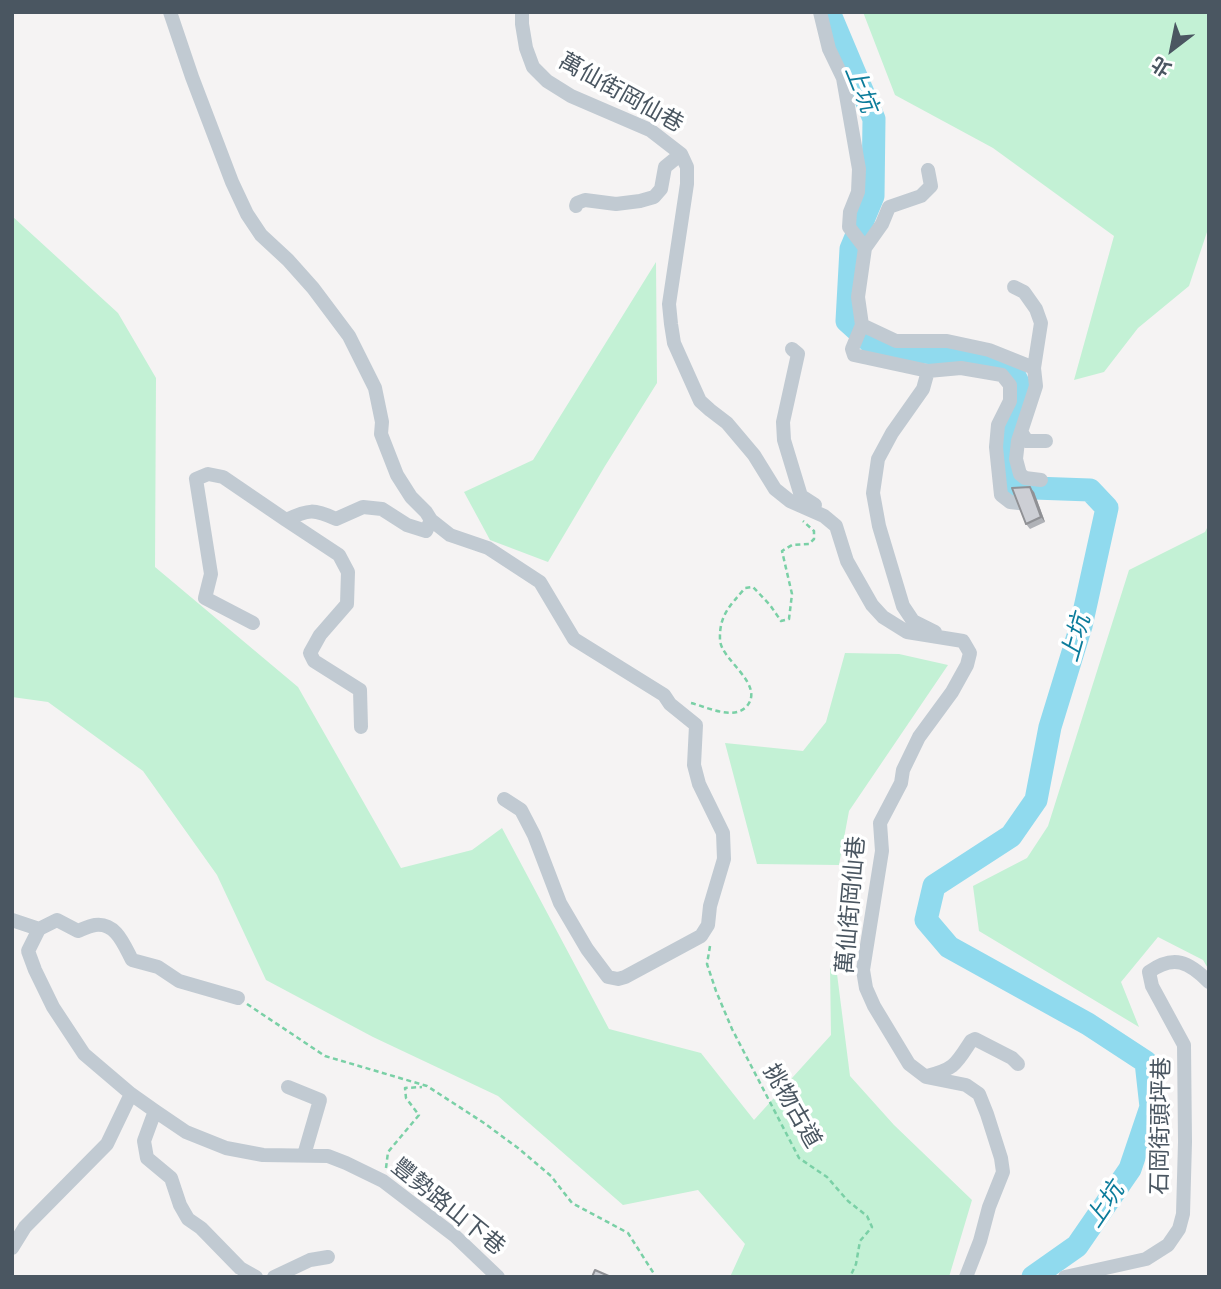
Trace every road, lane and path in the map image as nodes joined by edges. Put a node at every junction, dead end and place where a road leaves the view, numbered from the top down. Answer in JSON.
{"nodes":[{"id":1,"x":170,"y":12,"type":"edge"},
{"id":2,"x":522,"y":12,"type":"edge"},
{"id":3,"x":820,"y":12,"type":"edge"},
{"id":4,"x":681,"y":154,"type":"junction"},
{"id":5,"x":928,"y":170,"type":"dead end"},
{"id":6,"x":576,"y":206,"type":"dead end"},
{"id":7,"x":865,"y":248,"type":"junction"},
{"id":8,"x":1014,"y":287,"type":"dead end"},
{"id":9,"x":863,"y":325,"type":"junction"},
{"id":10,"x":792,"y":349,"type":"dead end"},
{"id":11,"x":1034,"y":368,"type":"junction"},
{"id":12,"x":928,"y":371,"type":"junction"},
{"id":13,"x":1021,"y":432,"type":"junction"},
{"id":14,"x":1046,"y":441,"type":"dead end"},
{"id":15,"x":1041,"y":480,"type":"dead end"},
{"id":16,"x":790,"y":501,"type":"junction"},
{"id":17,"x":1028,"y":504,"type":"edge"},
{"id":18,"x":824,"y":516,"type":"junction"},
{"id":19,"x":286,"y":520,"type":"junction"},
{"id":20,"x":431,"y":520,"type":"junction"},
{"id":21,"x":253,"y":623,"type":"dead end"},
{"id":22,"x":948,"y":638,"type":"junction"},
{"id":23,"x":691,"y":703,"type":"dead end"},
{"id":24,"x":362,"y":727,"type":"dead end"},
{"id":25,"x":504,"y":799,"type":"dead end"},
{"id":26,"x":12,"y":920,"type":"edge"},
{"id":27,"x":708,"y":925,"type":"junction"},
{"id":28,"x":39,"y":929,"type":"junction"},
{"id":29,"x":1209,"y":982,"type":"edge"},
{"id":30,"x":238,"y":998,"type":"joint"},
{"id":31,"x":1018,"y":1064,"type":"dead end"},
{"id":32,"x":926,"y":1077,"type":"junction"},
{"id":33,"x":427,"y":1086,"type":"junction"},
{"id":34,"x":288,"y":1087,"type":"dead end"},
{"id":35,"x":131,"y":1094,"type":"junction"},
{"id":36,"x":155,"y":1111,"type":"junction"},
{"id":37,"x":304,"y":1155,"type":"junction"},
{"id":38,"x":383,"y":1181,"type":"junction"},
{"id":39,"x":12,"y":1248,"type":"edge"},
{"id":40,"x":328,"y":1257,"type":"dead end"},
{"id":41,"x":256,"y":1277,"type":"edge"},
{"id":42,"x":274,"y":1277,"type":"edge"},
{"id":43,"x":498,"y":1277,"type":"edge"},
{"id":44,"x":656,"y":1277,"type":"edge"},
{"id":45,"x":850,"y":1277,"type":"edge"},
{"id":46,"x":966,"y":1277,"type":"edge"},
{"id":47,"x":1065,"y":1277,"type":"edge"}],
"edges":[{"from":1,"to":20,"type":"street"},
{"from":2,"to":4,"type":"street","name":"萬仙街岡仙巷"},
{"from":3,"to":7,"type":"street"},
{"from":4,"to":6,"type":"street"},
{"from":4,"to":16,"type":"street","name":"萬仙街岡仙巷"},
{"from":5,"to":7,"type":"street"},
{"from":7,"to":9,"type":"street"},
{"from":8,"to":11,"type":"street"},
{"from":9,"to":11,"type":"street"},
{"from":9,"to":12,"type":"street"},
{"from":10,"to":18,"type":"street"},
{"from":11,"to":13,"type":"street"},
{"from":12,"to":17,"type":"street"},
{"from":12,"to":22,"type":"street"},
{"from":13,"to":14,"type":"street"},
{"from":13,"to":15,"type":"street"},
{"from":16,"to":18,"type":"street","name":"萬仙街岡仙巷"},
{"from":16,"to":23,"type":"path"},
{"from":18,"to":22,"type":"street"},
{"from":19,"to":20,"type":"street"},
{"from":19,"to":21,"type":"street"},
{"from":19,"to":24,"type":"street"},
{"from":20,"to":27,"type":"street"},
{"from":22,"to":32,"type":"street","name":"萬仙街岡仙巷"},
{"from":25,"to":27,"type":"street"},
{"from":26,"to":28,"type":"street"},
{"from":27,"to":45,"type":"path","name":"挑物古道"},
{"from":28,"to":30,"type":"street"},
{"from":28,"to":35,"type":"street","name":"豐勢路山下巷"},
{"from":29,"to":47,"type":"street","name":"石岡街頭坪巷"},
{"from":30,"to":33,"type":"path"},
{"from":31,"to":32,"type":"street"},
{"from":32,"to":46,"type":"street"},
{"from":33,"to":38,"type":"path"},
{"from":33,"to":44,"type":"path"},
{"from":34,"to":37,"type":"street"},
{"from":35,"to":36,"type":"street","name":"豐勢路山下巷"},
{"from":35,"to":39,"type":"street"},
{"from":36,"to":37,"type":"street","name":"豐勢路山下巷"},
{"from":36,"to":41,"type":"street"},
{"from":37,"to":38,"type":"street","name":"豐勢路山下巷"},
{"from":38,"to":43,"type":"street","name":"豐勢路山下巷"},
{"from":40,"to":42,"type":"street"}]}
